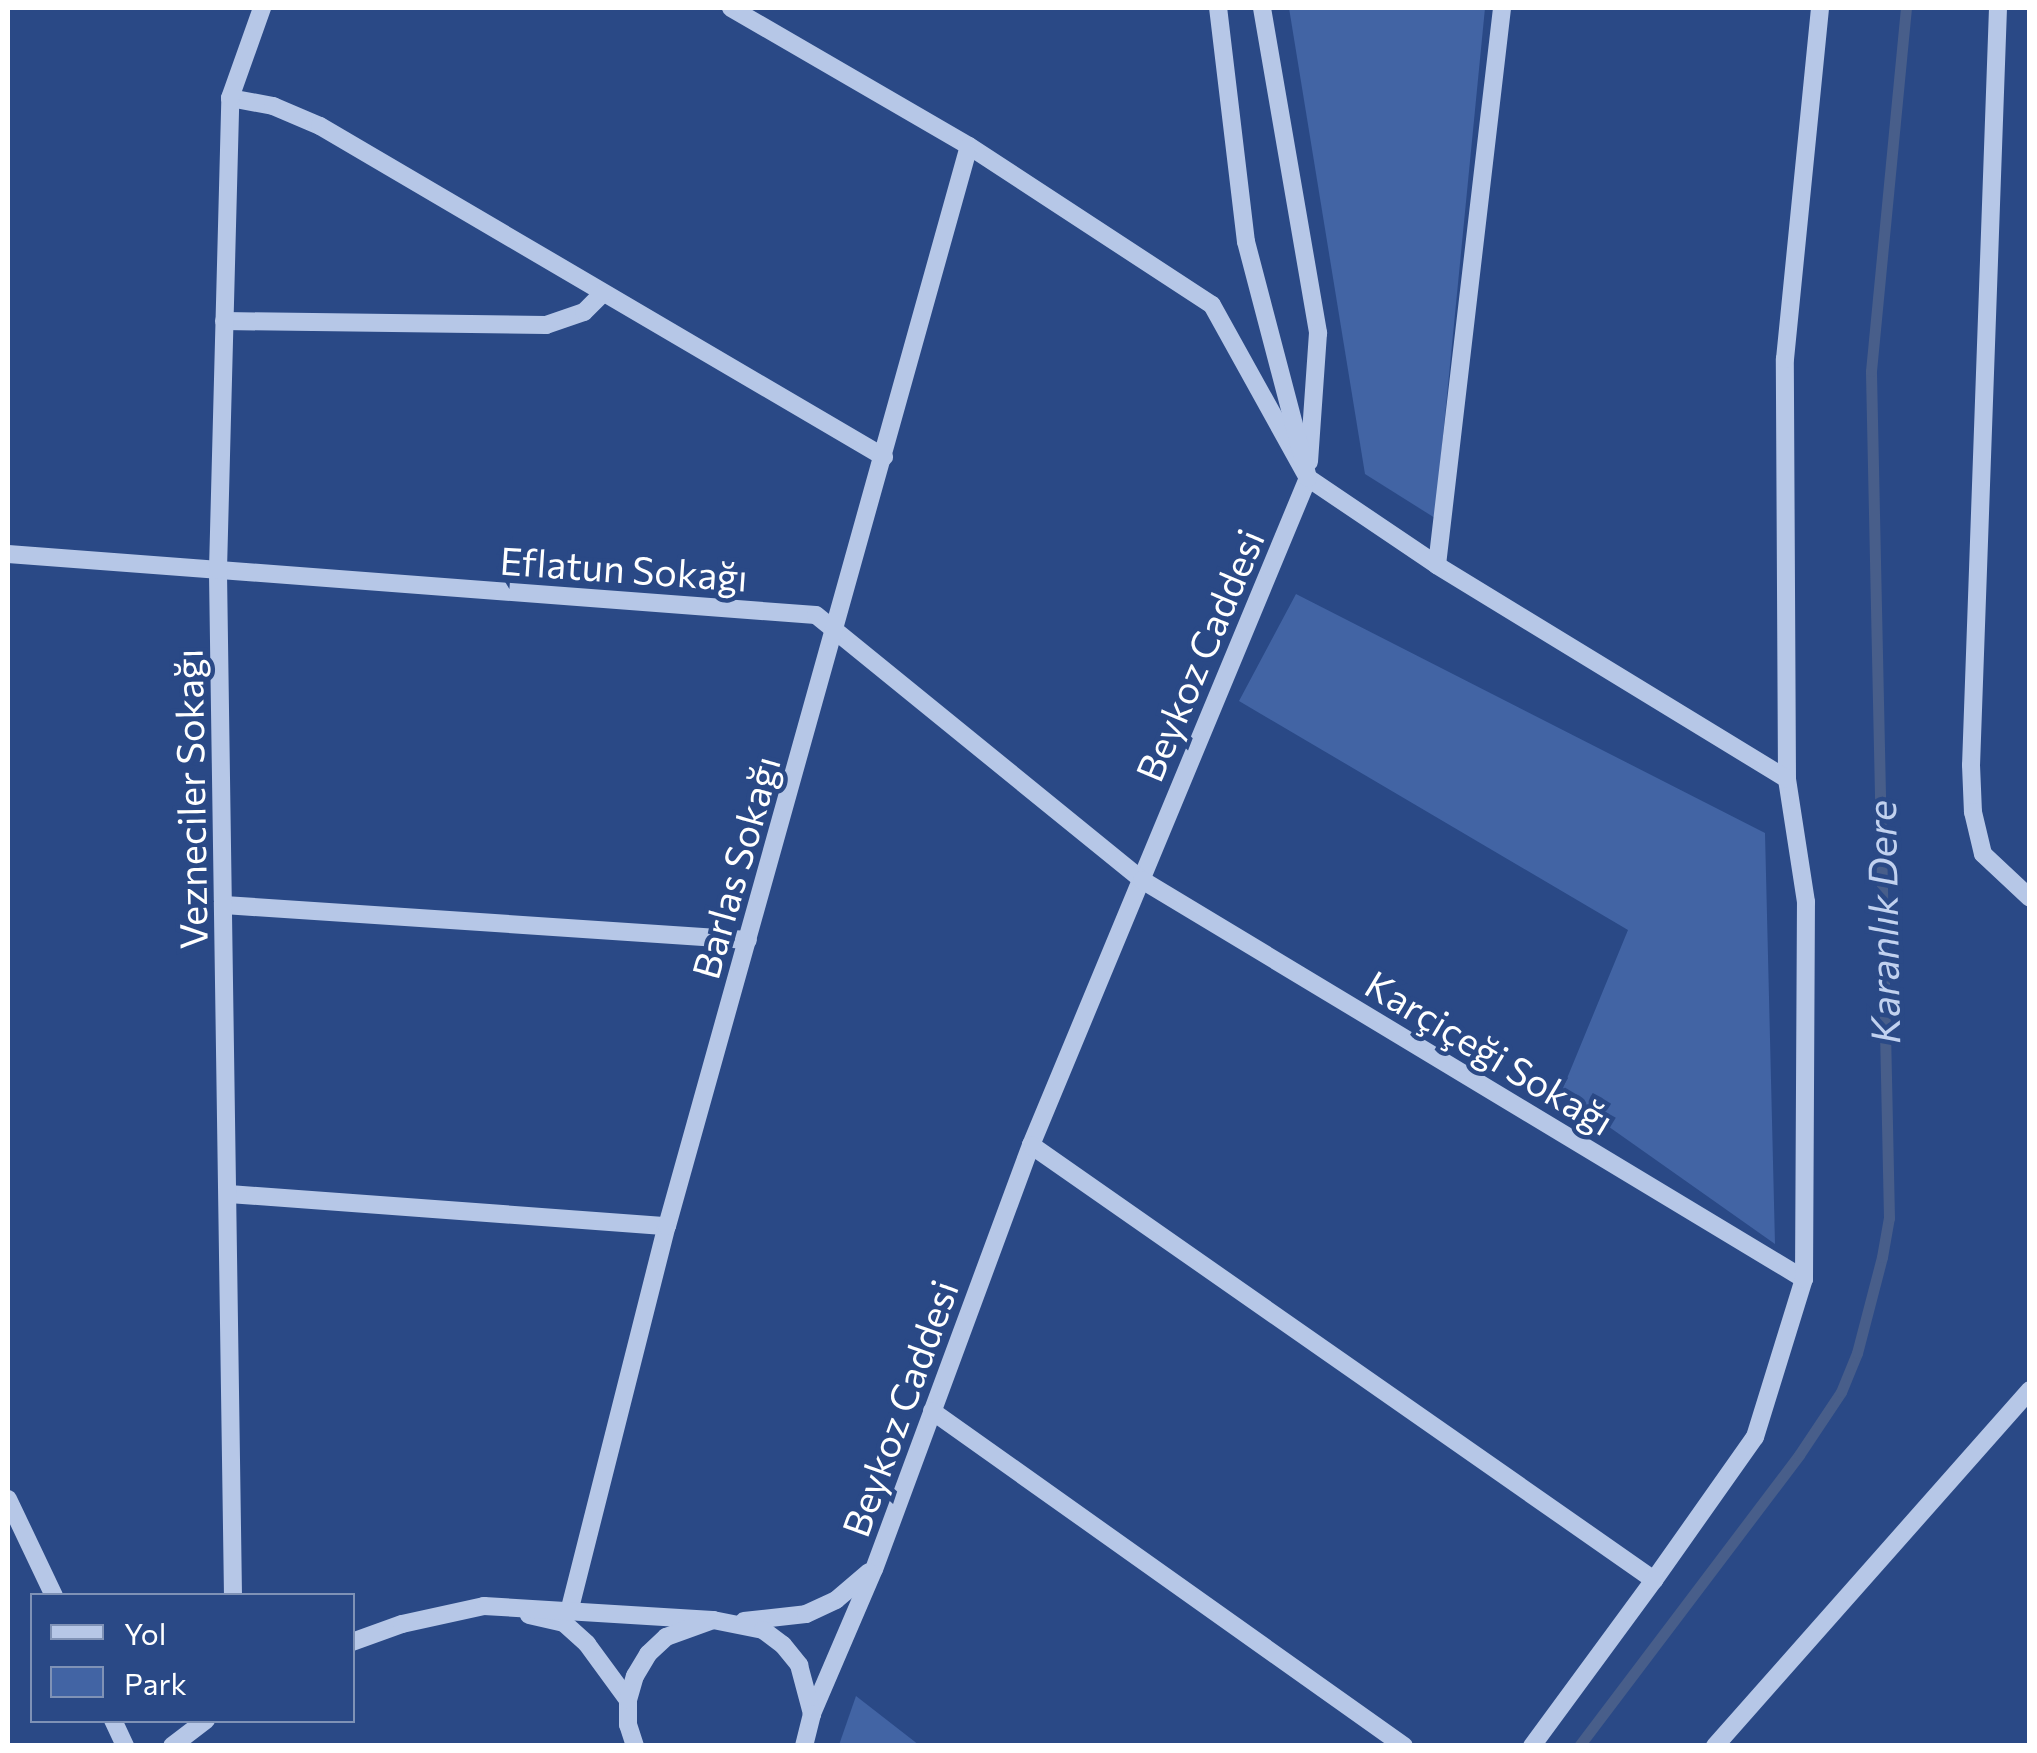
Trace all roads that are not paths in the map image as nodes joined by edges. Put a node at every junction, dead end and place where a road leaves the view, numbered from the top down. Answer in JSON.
{"nodes":[{"id":1,"x":262,"y":8,"type":"edge"},
{"id":2,"x":731,"y":8,"type":"edge"},
{"id":3,"x":1218,"y":8,"type":"edge"},
{"id":4,"x":1262,"y":8,"type":"edge"},
{"id":5,"x":1502,"y":8,"type":"edge"},
{"id":6,"x":1820,"y":8,"type":"edge"},
{"id":7,"x":1998,"y":8,"type":"edge"},
{"id":8,"x":230,"y":98,"type":"junction"},
{"id":9,"x":968,"y":146,"type":"junction"},
{"id":10,"x":604,"y":292,"type":"junction"},
{"id":11,"x":224,"y":321,"type":"junction"},
{"id":12,"x":884,"y":457,"type":"junction"},
{"id":13,"x":1308,"y":478,"type":"junction"},
{"id":14,"x":8,"y":554,"type":"edge"},
{"id":15,"x":1437,"y":565,"type":"junction"},
{"id":16,"x":218,"y":570,"type":"junction"},
{"id":17,"x":836,"y":632,"type":"junction"},
{"id":18,"x":1787,"y":779,"type":"junction"},
{"id":19,"x":1142,"y":880,"type":"junction"},
{"id":20,"x":2030,"y":898,"type":"edge"},
{"id":21,"x":224,"y":904,"type":"junction"},
{"id":22,"x":748,"y":940,"type":"junction"},
{"id":23,"x":1031,"y":1145,"type":"junction"},
{"id":24,"x":229,"y":1194,"type":"junction"},
{"id":25,"x":667,"y":1226,"type":"junction"},
{"id":26,"x":1804,"y":1279,"type":"junction"},
{"id":27,"x":2030,"y":1390,"type":"edge"},
{"id":28,"x":932,"y":1411,"type":"junction"},
{"id":29,"x":8,"y":1499,"type":"edge"},
{"id":30,"x":874,"y":1568,"type":"junction"},
{"id":31,"x":1654,"y":1580,"type":"junction"},
{"id":32,"x":53,"y":1593,"type":"edge"},
{"id":33,"x":233,"y":1593,"type":"edge"},
{"id":34,"x":484,"y":1606,"type":"junction"},
{"id":35,"x":570,"y":1608,"type":"junction"},
{"id":36,"x":713,"y":1620,"type":"junction"},
{"id":37,"x":739,"y":1622,"type":"junction"},
{"id":38,"x":355,"y":1641,"type":"edge"},
{"id":39,"x":628,"y":1700,"type":"junction"},
{"id":40,"x":812,"y":1714,"type":"junction"},
{"id":41,"x":114,"y":1723,"type":"edge"},
{"id":42,"x":202,"y":1723,"type":"edge"},
{"id":43,"x":125,"y":1746,"type":"edge"},
{"id":44,"x":172,"y":1746,"type":"edge"},
{"id":45,"x":636,"y":1746,"type":"edge"},
{"id":46,"x":804,"y":1746,"type":"edge"},
{"id":47,"x":1404,"y":1746,"type":"edge"},
{"id":48,"x":1532,"y":1746,"type":"edge"},
{"id":49,"x":1716,"y":1746,"type":"edge"}],
"edges":[{"from":1,"to":8,"type":"street","name":"Vezneciler Sokağı"},
{"from":2,"to":9,"type":"street"},
{"from":3,"to":13,"type":"street"},
{"from":4,"to":13,"type":"street","name":"Beykoz Caddesi"},
{"from":5,"to":15,"type":"street"},
{"from":6,"to":18,"type":"street"},
{"from":7,"to":20,"type":"street"},
{"from":8,"to":10,"type":"street"},
{"from":8,"to":11,"type":"street","name":"Vezneciler Sokağı"},
{"from":9,"to":12,"type":"street","name":"Barlas Sokağı"},
{"from":9,"to":13,"type":"street"},
{"from":10,"to":11,"type":"street"},
{"from":10,"to":12,"type":"street"},
{"from":11,"to":16,"type":"street","name":"Vezneciler Sokağı"},
{"from":12,"to":17,"type":"street","name":"Barlas Sokağı"},
{"from":13,"to":15,"type":"street"},
{"from":13,"to":19,"type":"street","name":"Beykoz Caddesi"},
{"from":14,"to":16,"type":"street","name":"Eflatun Sokağı"},
{"from":15,"to":18,"type":"street"},
{"from":16,"to":17,"type":"street","name":"Eflatun Sokağı"},
{"from":16,"to":21,"type":"street","name":"Vezneciler Sokağı"},
{"from":17,"to":19,"type":"street","name":"Eflatun Sokağı"},
{"from":17,"to":22,"type":"street","name":"Barlas Sokağı"},
{"from":18,"to":26,"type":"street"},
{"from":19,"to":23,"type":"street","name":"Beykoz Caddesi"},
{"from":19,"to":26,"type":"street","name":"Karçiçeği Sokağı"},
{"from":21,"to":22,"type":"street"},
{"from":21,"to":24,"type":"street","name":"Vezneciler Sokağı"},
{"from":22,"to":25,"type":"street","name":"Barlas Sokağı"},
{"from":23,"to":28,"type":"street","name":"Beykoz Caddesi"},
{"from":23,"to":31,"type":"street"},
{"from":24,"to":25,"type":"street"},
{"from":24,"to":33,"type":"street","name":"Vezneciler Sokağı"},
{"from":25,"to":35,"type":"street","name":"Barlas Sokağı"},
{"from":26,"to":31,"type":"street"},
{"from":27,"to":49,"type":"street"},
{"from":28,"to":30,"type":"street","name":"Beykoz Caddesi"},
{"from":28,"to":47,"type":"street"},
{"from":29,"to":32,"type":"street"},
{"from":30,"to":37,"type":"street"},
{"from":30,"to":40,"type":"street","name":"Beykoz Caddesi"},
{"from":31,"to":48,"type":"street"},
{"from":34,"to":35,"type":"street"},
{"from":34,"to":38,"type":"street"},
{"from":34,"to":39,"type":"street"},
{"from":35,"to":36,"type":"street"},
{"from":36,"to":37,"type":"street"},
{"from":36,"to":39,"type":"street"},
{"from":37,"to":40,"type":"street"},
{"from":39,"to":45,"type":"street"},
{"from":40,"to":46,"type":"street","name":"Beykoz Caddesi"},
{"from":41,"to":43,"type":"street"},
{"from":42,"to":44,"type":"street"}]}
